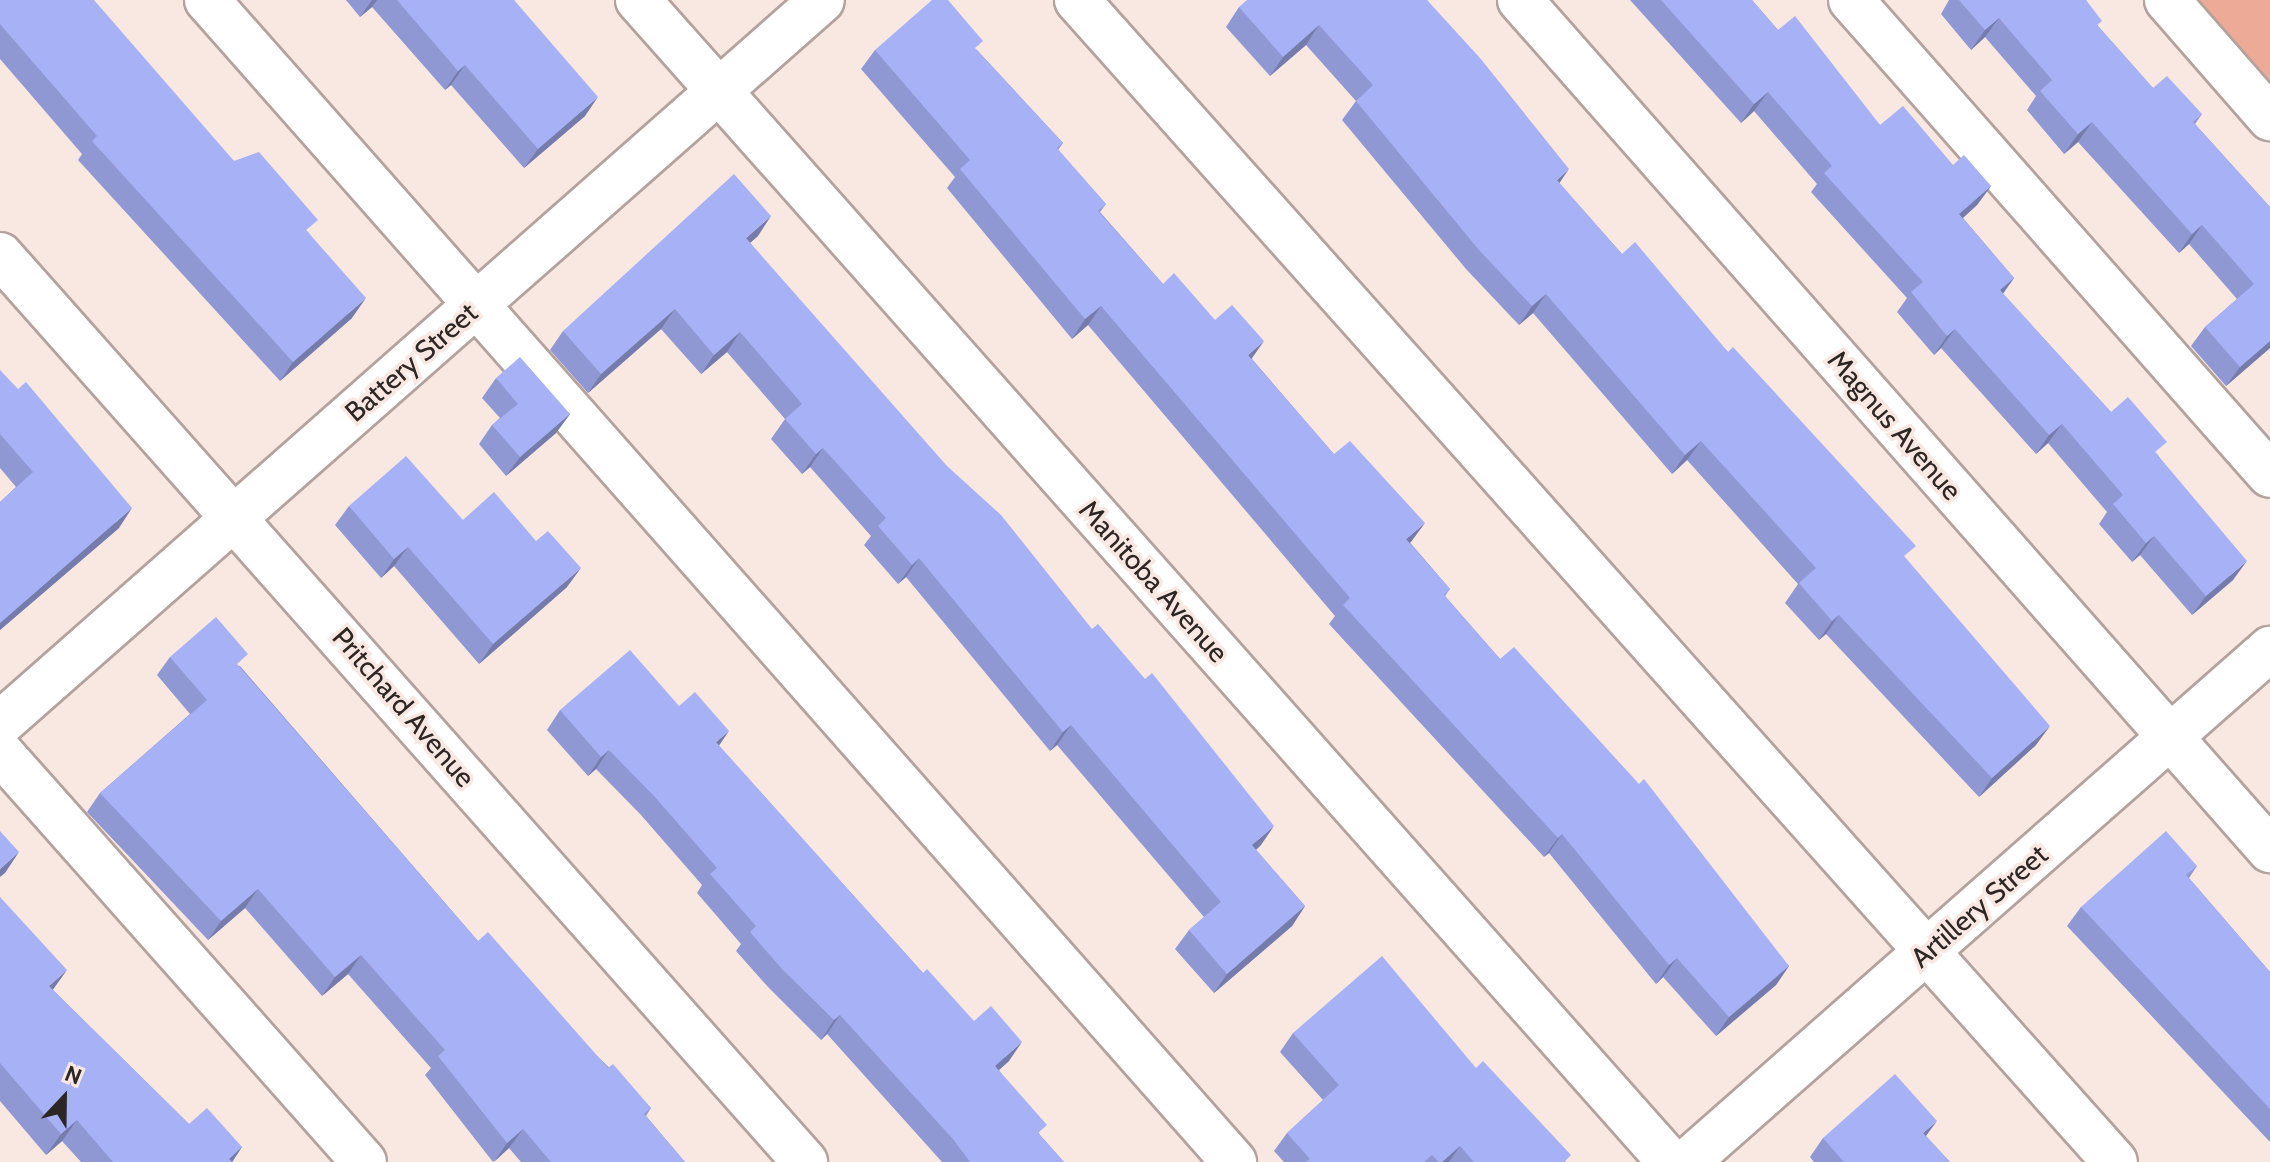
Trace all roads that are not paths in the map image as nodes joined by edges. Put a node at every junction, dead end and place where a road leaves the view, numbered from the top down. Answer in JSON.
{"nodes":[{"id":1,"x":207,"y":0,"type":"edge"},
{"id":2,"x":638,"y":0,"type":"edge"},
{"id":3,"x":822,"y":0,"type":"edge"},
{"id":4,"x":1077,"y":0,"type":"edge"},
{"id":5,"x":1520,"y":0,"type":"edge"},
{"id":6,"x":1851,"y":0,"type":"edge"},
{"id":7,"x":2167,"y":0,"type":"edge"},
{"id":8,"x":720,"y":91,"type":"junction"},
{"id":9,"x":2270,"y":118,"type":"edge"},
{"id":10,"x":0,"y":255,"type":"edge"},
{"id":11,"x":474,"y":307,"type":"junction"},
{"id":12,"x":2270,"y":475,"type":"edge"},
{"id":13,"x":235,"y":516,"type":"junction"},
{"id":14,"x":2270,"y":649,"type":"edge"},
{"id":15,"x":0,"y":724,"type":"edge"},
{"id":16,"x":2171,"y":737,"type":"junction"},
{"id":17,"x":0,"y":752,"type":"edge"},
{"id":18,"x":2270,"y":850,"type":"edge"},
{"id":19,"x":1928,"y":951,"type":"junction"},
{"id":20,"x":364,"y":1162,"type":"edge"},
{"id":21,"x":805,"y":1162,"type":"edge"},
{"id":22,"x":1234,"y":1162,"type":"edge"},
{"id":23,"x":1670,"y":1162,"type":"edge"},
{"id":24,"x":1687,"y":1162,"type":"edge"},
{"id":25,"x":2115,"y":1162,"type":"edge"}],
"edges":[{"from":1,"to":11,"type":"street"},
{"from":2,"to":8,"type":"street","name":"Manitoba Avenue"},
{"from":3,"to":8,"type":"street","name":"Battery Street"},
{"from":4,"to":19,"type":"street"},
{"from":5,"to":16,"type":"street","name":"Magnus Avenue"},
{"from":6,"to":12,"type":"street"},
{"from":7,"to":9,"type":"street"},
{"from":8,"to":11,"type":"street","name":"Battery Street"},
{"from":8,"to":23,"type":"street","name":"Manitoba Avenue"},
{"from":10,"to":13,"type":"street","name":"Pritchard Avenue"},
{"from":11,"to":13,"type":"street","name":"Battery Street"},
{"from":11,"to":22,"type":"street"},
{"from":13,"to":15,"type":"street","name":"Battery Street"},
{"from":13,"to":21,"type":"street","name":"Pritchard Avenue"},
{"from":14,"to":16,"type":"street","name":"Artillery Street"},
{"from":16,"to":18,"type":"street","name":"Magnus Avenue"},
{"from":16,"to":19,"type":"street","name":"Artillery Street"},
{"from":17,"to":20,"type":"street"},
{"from":19,"to":24,"type":"street","name":"Artillery Street"},
{"from":19,"to":25,"type":"street"}]}
